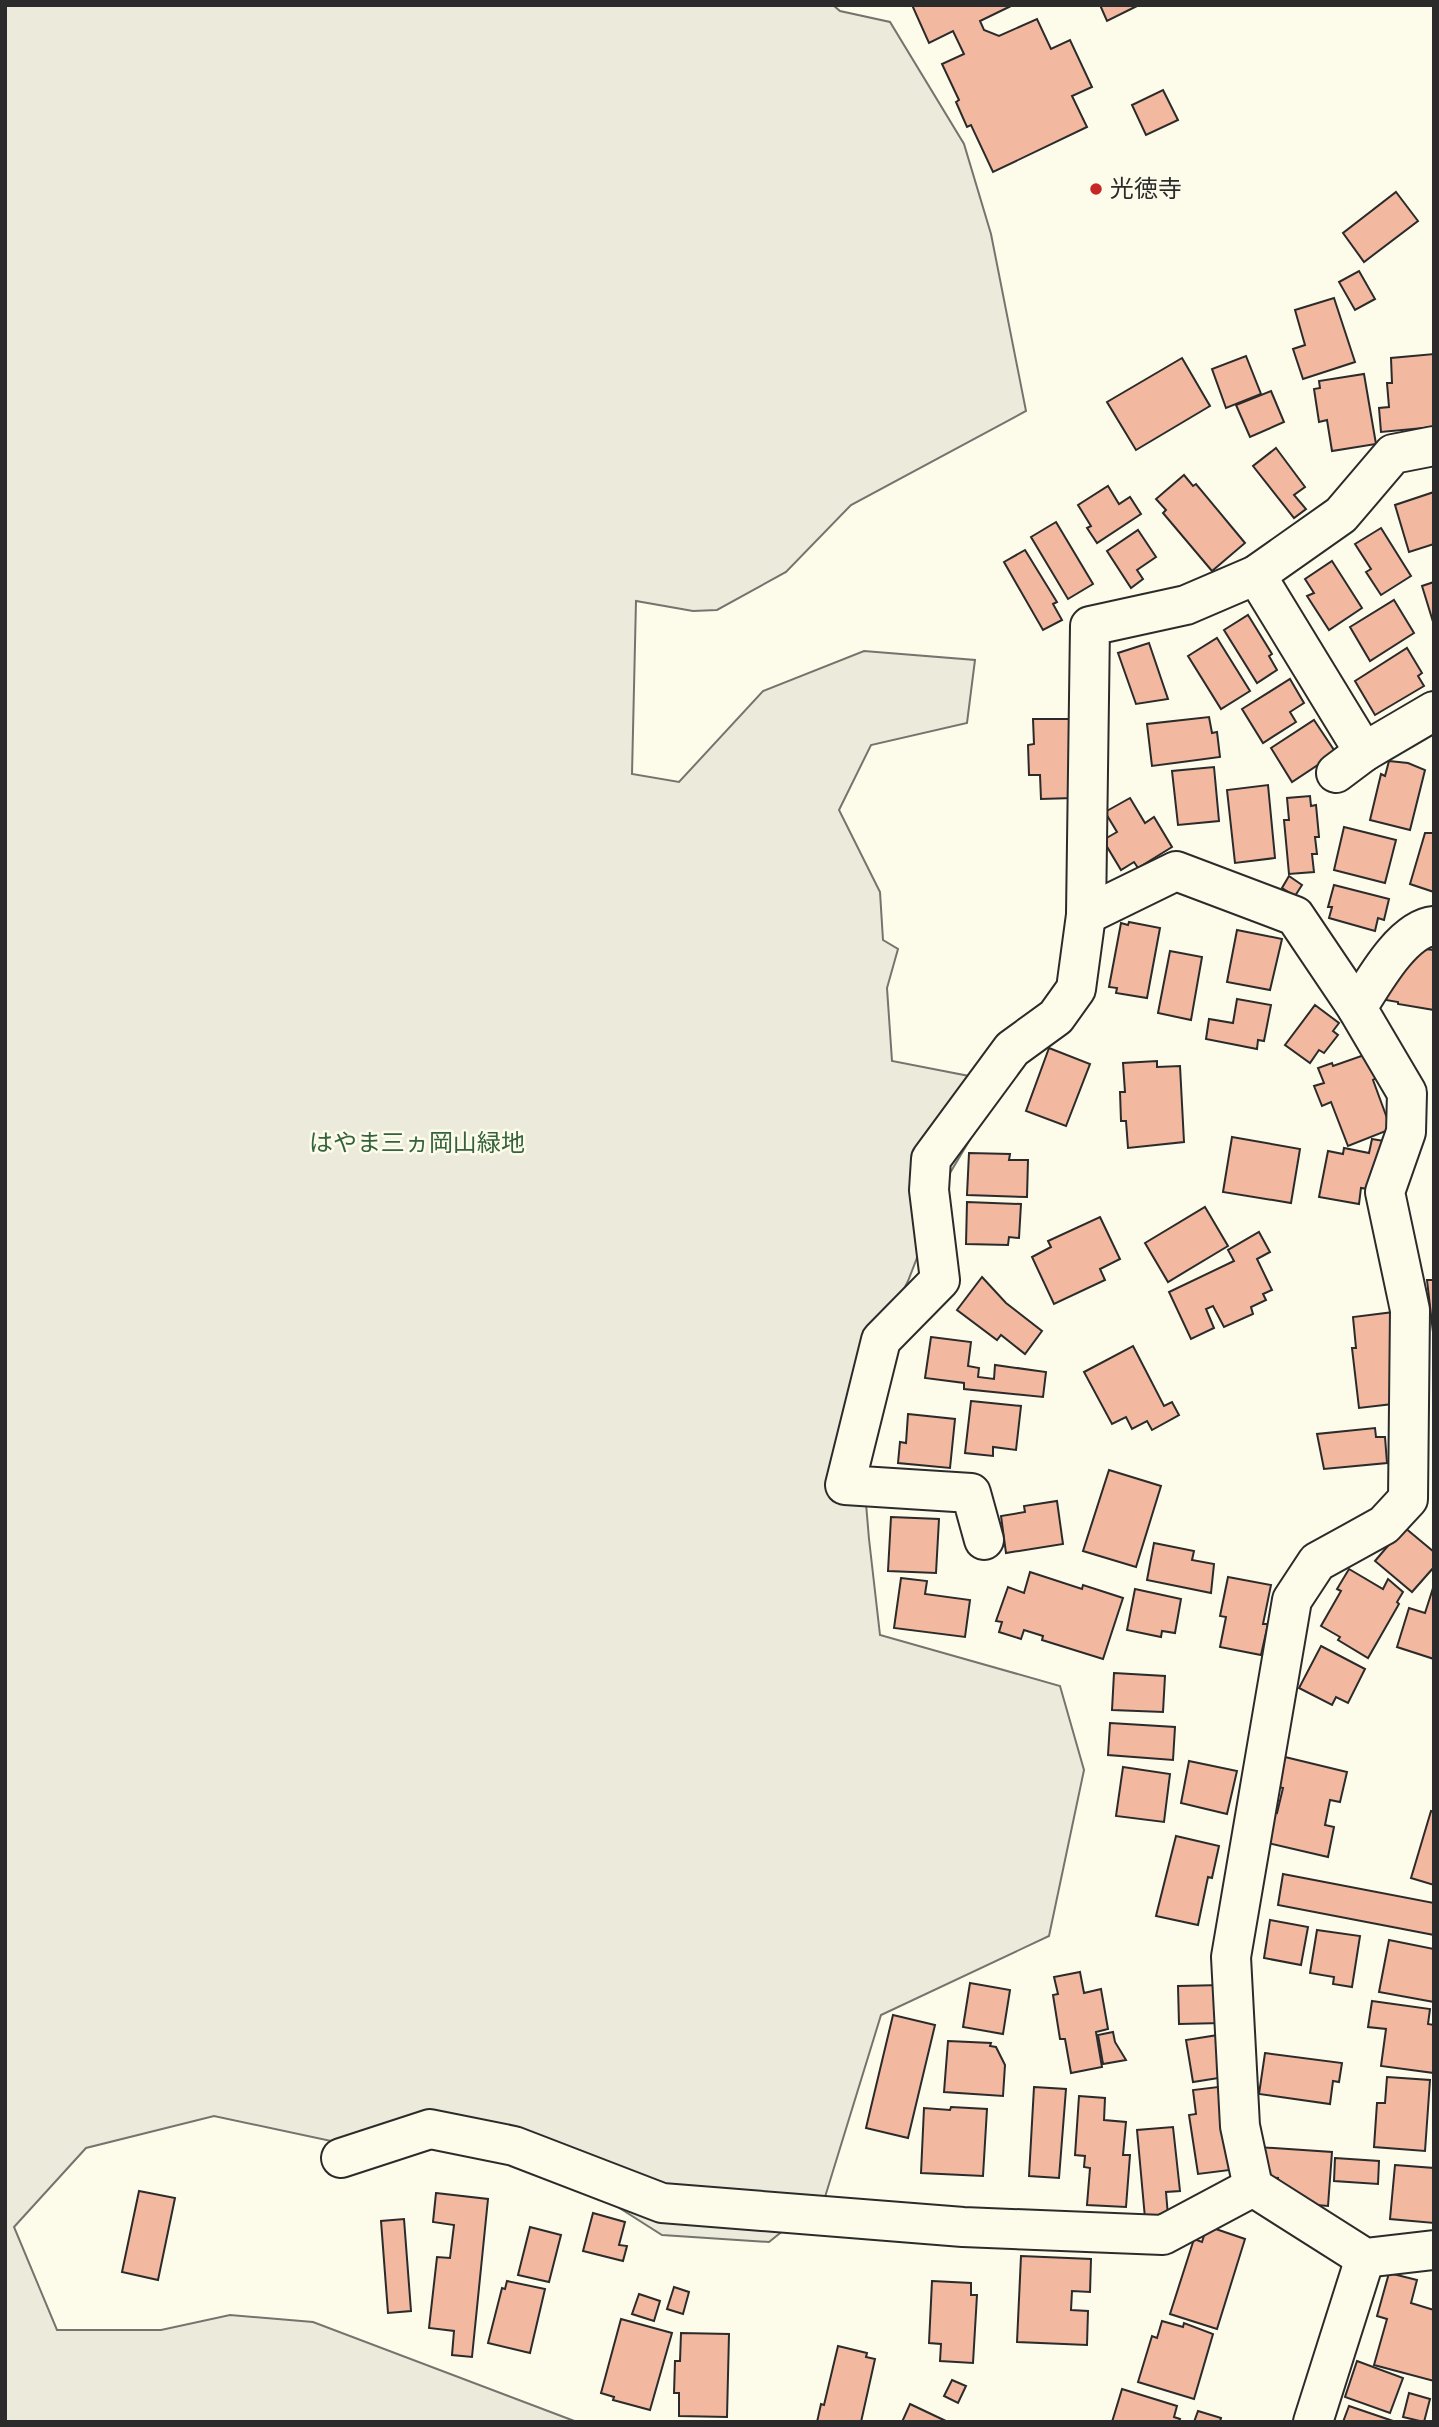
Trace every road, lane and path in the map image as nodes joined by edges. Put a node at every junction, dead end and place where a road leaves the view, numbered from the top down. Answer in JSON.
{"nodes":[{"id":1,"x":1434,"y":446,"type":"edge"},
{"id":2,"x":1256,"y":575,"type":"junction"},
{"id":3,"x":1434,"y":711,"type":"edge"},
{"id":4,"x":1086,"y":915,"type":"junction"},
{"id":5,"x":1434,"y":926,"type":"edge"},
{"id":6,"x":1357,"y":1007,"type":"junction"},
{"id":7,"x":984,"y":1539,"type":"dead end"},
{"id":8,"x":341,"y":2158,"type":"dead end"},
{"id":9,"x":1253,"y":2187,"type":"junction"},
{"id":10,"x":1434,"y":2250,"type":"edge"},
{"id":11,"x":1365,"y":2258,"type":"junction"},
{"id":12,"x":1313,"y":2422,"type":"edge"}],
"edges":[{"from":1,"to":2,"type":"street"},
{"from":2,"to":3,"type":"street"},
{"from":2,"to":4,"type":"street"},
{"from":4,"to":6,"type":"street"},
{"from":4,"to":7,"type":"street"},
{"from":5,"to":6,"type":"street"},
{"from":6,"to":9,"type":"street"},
{"from":8,"to":9,"type":"street"},
{"from":9,"to":11,"type":"street"},
{"from":10,"to":11,"type":"street"},
{"from":11,"to":12,"type":"street"}]}
